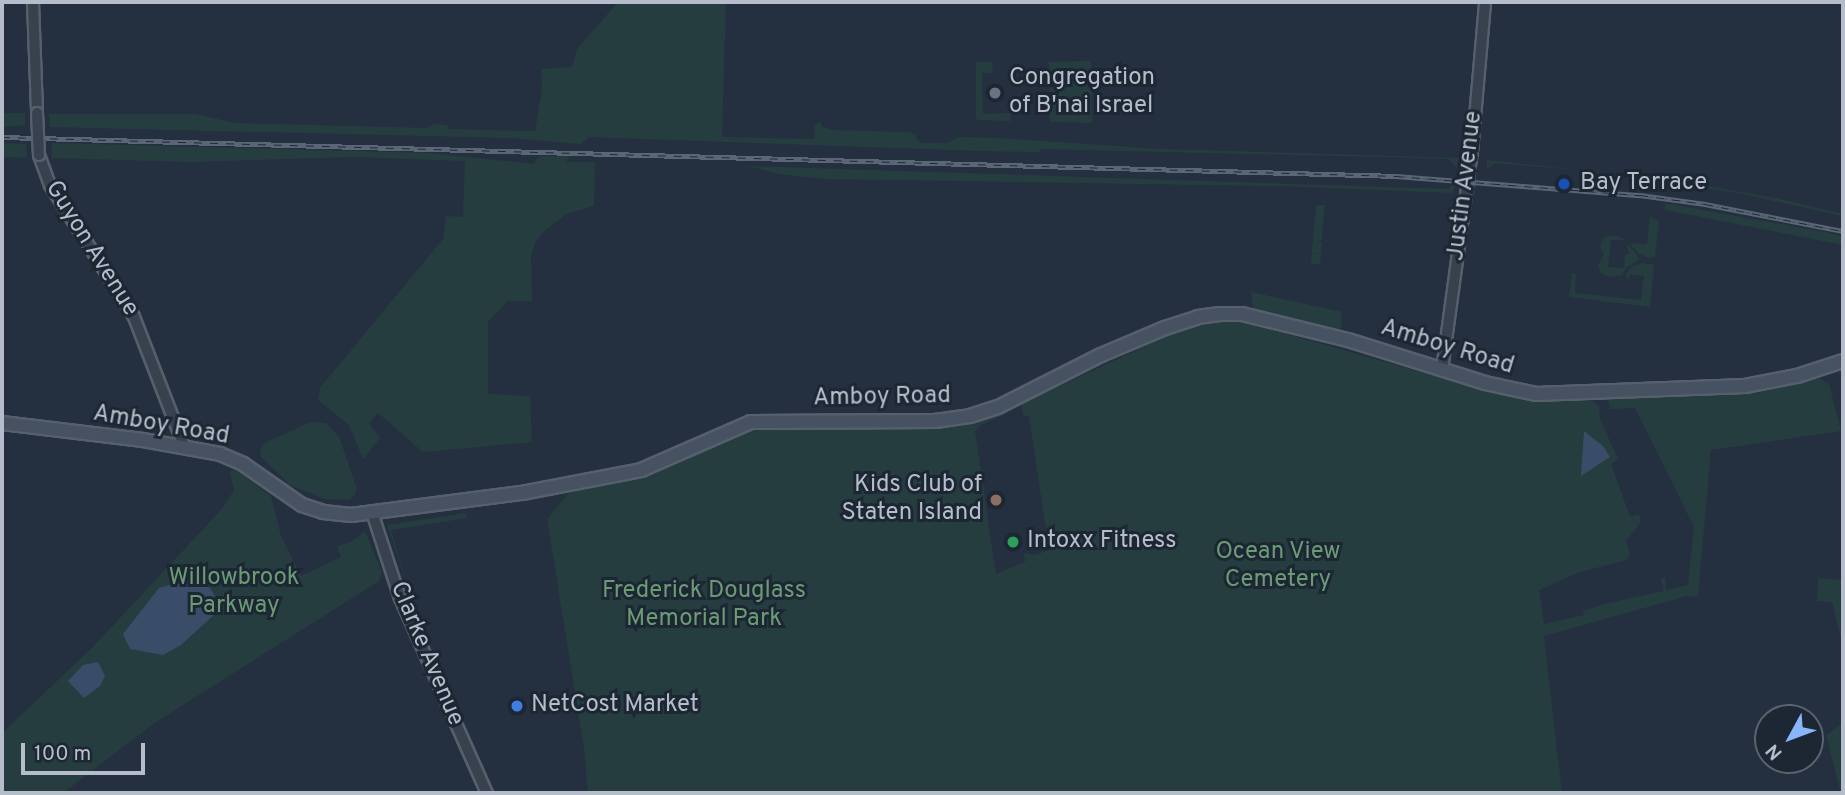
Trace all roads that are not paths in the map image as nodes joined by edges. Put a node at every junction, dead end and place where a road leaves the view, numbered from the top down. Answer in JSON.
{"nodes":[{"id":1,"x":33,"y":2,"type":"edge"},
{"id":2,"x":1485,"y":2,"type":"edge"},
{"id":3,"x":1843,"y":361,"type":"edge"},
{"id":4,"x":1441,"y":370,"type":"junction"},
{"id":5,"x":2,"y":423,"type":"edge"},
{"id":6,"x":184,"y":446,"type":"junction"},
{"id":7,"x":372,"y":512,"type":"junction"},
{"id":8,"x":487,"y":793,"type":"edge"}],
"edges":[{"from":1,"to":6,"type":"street","name":"Guyon Avenue","bridge":true},
{"from":2,"to":4,"type":"street","name":"Justin Avenue"},
{"from":3,"to":4,"type":"main road","name":"Amboy Road"},
{"from":4,"to":7,"type":"main road","name":"Amboy Road"},
{"from":5,"to":6,"type":"main road","name":"Amboy Road"},
{"from":6,"to":7,"type":"main road","name":"Amboy Road"},
{"from":7,"to":8,"type":"street","name":"Clarke Avenue"}]}
